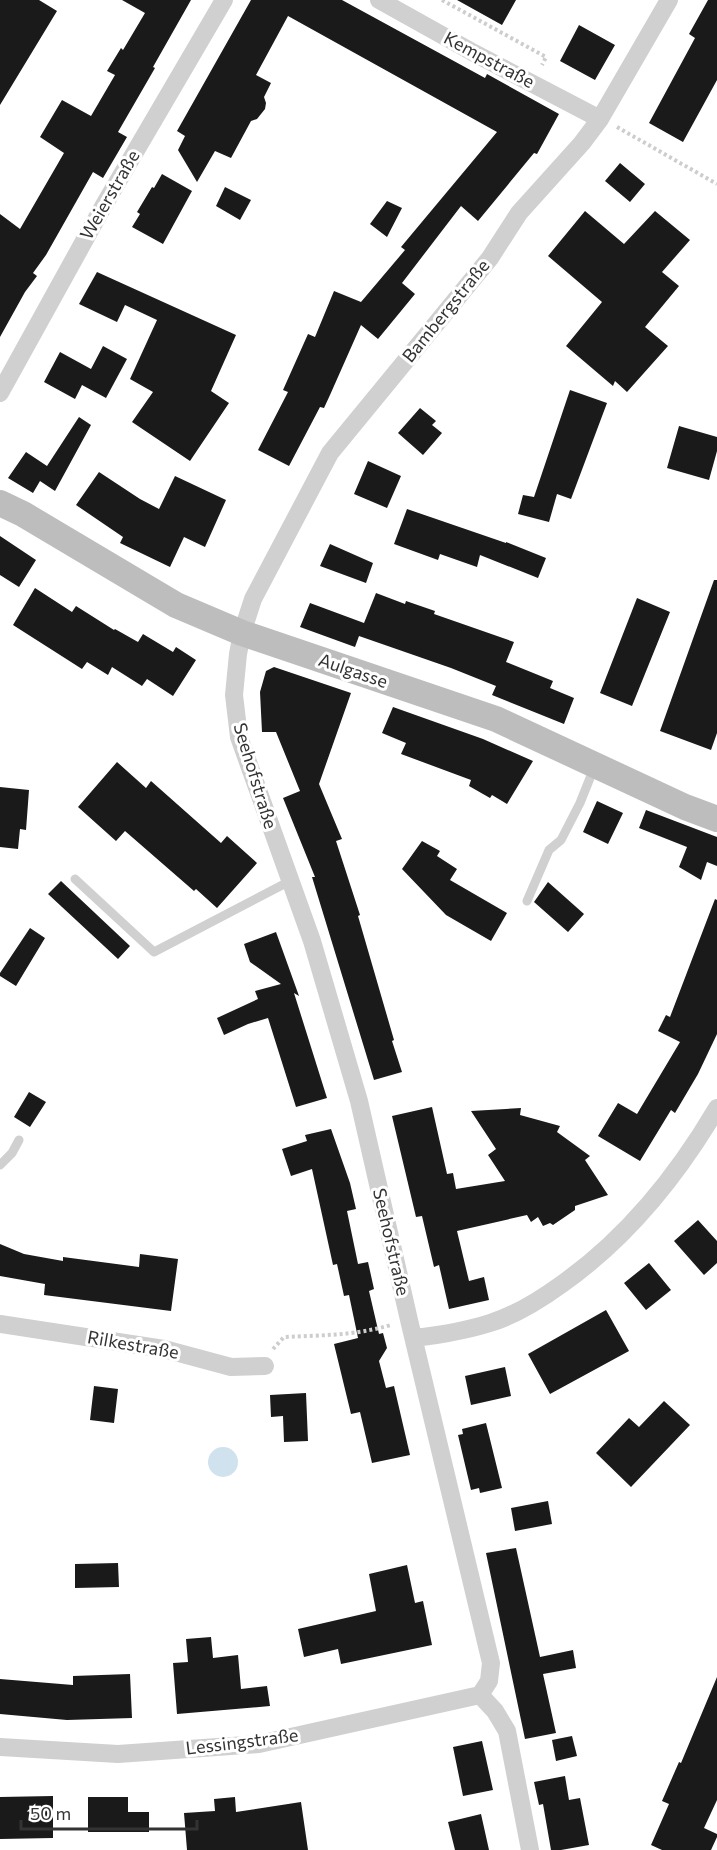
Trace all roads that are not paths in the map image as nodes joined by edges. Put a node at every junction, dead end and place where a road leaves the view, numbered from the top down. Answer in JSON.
{"nodes":[{"id":1,"x":224,"y":0,"type":"edge"},
{"id":2,"x":380,"y":0,"type":"edge"},
{"id":3,"x":669,"y":0,"type":"edge"},
{"id":4,"x":600,"y":119,"type":"junction"},
{"id":5,"x":0,"y":393,"type":"edge"},
{"id":6,"x":0,"y":503,"type":"edge"},
{"id":7,"x":242,"y":633,"type":"junction"},
{"id":8,"x":595,"y":765,"type":"junction"},
{"id":9,"x":717,"y":819,"type":"edge"},
{"id":10,"x":75,"y":879,"type":"dead end"},
{"id":11,"x":290,"y":881,"type":"junction"},
{"id":12,"x":527,"y":901,"type":"dead end"},
{"id":13,"x":717,"y":1108,"type":"edge"},
{"id":14,"x":19,"y":1140,"type":"dead end"},
{"id":15,"x":0,"y":1165,"type":"edge"},
{"id":16,"x":0,"y":1324,"type":"edge"},
{"id":17,"x":414,"y":1338,"type":"junction"},
{"id":18,"x":266,"y":1366,"type":"road end"},
{"id":19,"x":480,"y":1695,"type":"junction"},
{"id":20,"x":0,"y":1747,"type":"edge"},
{"id":21,"x":530,"y":1850,"type":"edge"}],
"edges":[{"from":1,"to":5,"type":"street","name":"Weierstraße"},
{"from":2,"to":4,"type":"street","name":"Kempstraße"},
{"from":3,"to":4,"type":"street","name":"Bambergstraße"},
{"from":4,"to":7,"type":"street","name":"Bambergstraße"},
{"from":6,"to":7,"type":"main road","name":"Aulgasse"},
{"from":7,"to":8,"type":"main road","name":"Aulgasse"},
{"from":7,"to":11,"type":"street","name":"Seehofstraße"},
{"from":8,"to":9,"type":"main road","name":"Aulgasse"},
{"from":8,"to":12,"type":"lane"},
{"from":10,"to":11,"type":"lane"},
{"from":11,"to":17,"type":"street","name":"Seehofstraße"},
{"from":13,"to":17,"type":"street"},
{"from":14,"to":15,"type":"lane"},
{"from":16,"to":18,"type":"street","name":"Rilkestraße"},
{"from":17,"to":19,"type":"street","name":"Seehofstraße"},
{"from":19,"to":20,"type":"street","name":"Lessingstraße"},
{"from":19,"to":21,"type":"street"}]}
